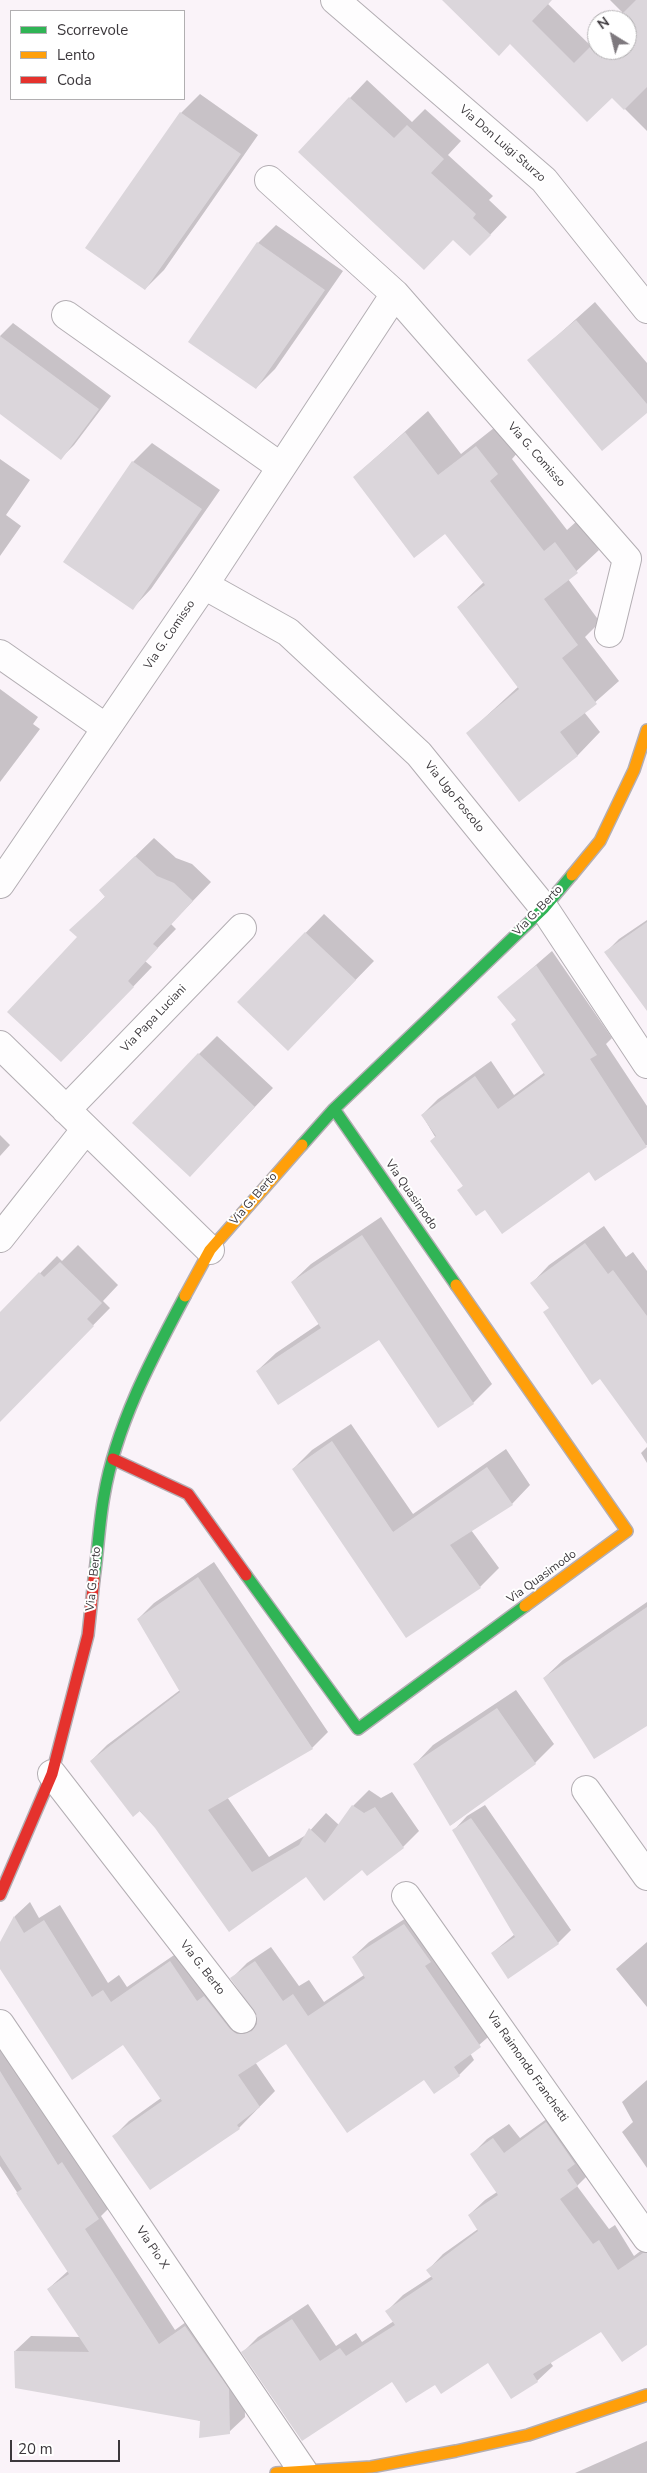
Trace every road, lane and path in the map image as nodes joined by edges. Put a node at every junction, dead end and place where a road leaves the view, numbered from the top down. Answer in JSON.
{"nodes":[{"id":1,"x":335,"y":0,"type":"edge"},
{"id":2,"x":269,"y":180,"type":"dead end"},
{"id":3,"x":395,"y":294,"type":"junction"},
{"id":4,"x":647,"y":309,"type":"edge"},
{"id":5,"x":66,"y":315,"type":"dead end"},
{"id":6,"x":281,"y":467,"type":"junction"},
{"id":7,"x":204,"y":585,"type":"junction"},
{"id":8,"x":609,"y":633,"type":"dead end"},
{"id":9,"x":0,"y":654,"type":"edge"},
{"id":10,"x":106,"y":728,"type":"junction"},
{"id":11,"x":647,"y":730,"type":"edge"},
{"id":12,"x":0,"y":884,"type":"edge"},
{"id":13,"x":544,"y":908,"type":"junction"},
{"id":14,"x":242,"y":928,"type":"dead end"},
{"id":15,"x":0,"y":1045,"type":"edge"},
{"id":16,"x":647,"y":1064,"type":"edge"},
{"id":17,"x":334,"y":1109,"type":"junction"},
{"id":18,"x":66,"y":1110,"type":"junction"},
{"id":19,"x":86,"y":1129,"type":"junction"},
{"id":20,"x":0,"y":1238,"type":"edge"},
{"id":21,"x":210,"y":1250,"type":"junction"},
{"id":22,"x":113,"y":1460,"type":"junction"},
{"id":23,"x":52,"y":1774,"type":"junction"},
{"id":24,"x":586,"y":1790,"type":"dead end"},
{"id":25,"x":647,"y":1876,"type":"edge"},
{"id":26,"x":0,"y":1895,"type":"edge"},
{"id":27,"x":406,"y":1896,"type":"dead end"},
{"id":28,"x":242,"y":2019,"type":"dead end"},
{"id":29,"x":0,"y":2024,"type":"edge"},
{"id":30,"x":647,"y":2238,"type":"edge"},
{"id":31,"x":647,"y":2395,"type":"edge"},
{"id":32,"x":372,"y":2470,"type":"edge"},
{"id":33,"x":303,"y":2471,"type":"junction"},
{"id":34,"x":276,"y":2473,"type":"edge"}],
"edges":[{"from":1,"to":4,"type":"street","name":"Via Don Luigi Sturzo"},
{"from":2,"to":3,"type":"street","name":"Via G. Comisso"},
{"from":3,"to":6,"type":"street","name":"Via G. Comisso"},
{"from":3,"to":8,"type":"street","name":"Via G. Comisso"},
{"from":5,"to":6,"type":"street"},
{"from":6,"to":7,"type":"street","name":"Via G. Comisso"},
{"from":7,"to":10,"type":"street","name":"Via G. Comisso"},
{"from":7,"to":13,"type":"street","name":"Via Ugo Foscolo"},
{"from":9,"to":10,"type":"street"},
{"from":10,"to":12,"type":"street","name":"Via G. Comisso"},
{"from":11,"to":13,"type":"street","name":"Via G. Berto"},
{"from":13,"to":16,"type":"street","name":"Via Ugo Foscolo"},
{"from":13,"to":17,"type":"street","name":"Via G. Berto"},
{"from":14,"to":18,"type":"street","name":"Via Papa Luciani"},
{"from":15,"to":18,"type":"street"},
{"from":17,"to":21,"type":"street","name":"Via G. Berto"},
{"from":17,"to":22,"type":"street","name":"Via Quasimodo"},
{"from":18,"to":19,"type":"street"},
{"from":19,"to":20,"type":"street"},
{"from":19,"to":21,"type":"street"},
{"from":21,"to":22,"type":"street","name":"Via G. Berto"},
{"from":22,"to":23,"type":"street","name":"Via G. Berto"},
{"from":23,"to":26,"type":"street","name":"Via G. Berto"},
{"from":23,"to":28,"type":"street","name":"Via G. Berto"},
{"from":24,"to":25,"type":"street"},
{"from":27,"to":30,"type":"street","name":"Via Raimondo Franchetti"},
{"from":29,"to":33,"type":"street","name":"Via Pio X"},
{"from":31,"to":32,"type":"street"},
{"from":32,"to":33,"type":"street"},
{"from":33,"to":34,"type":"street"}]}
